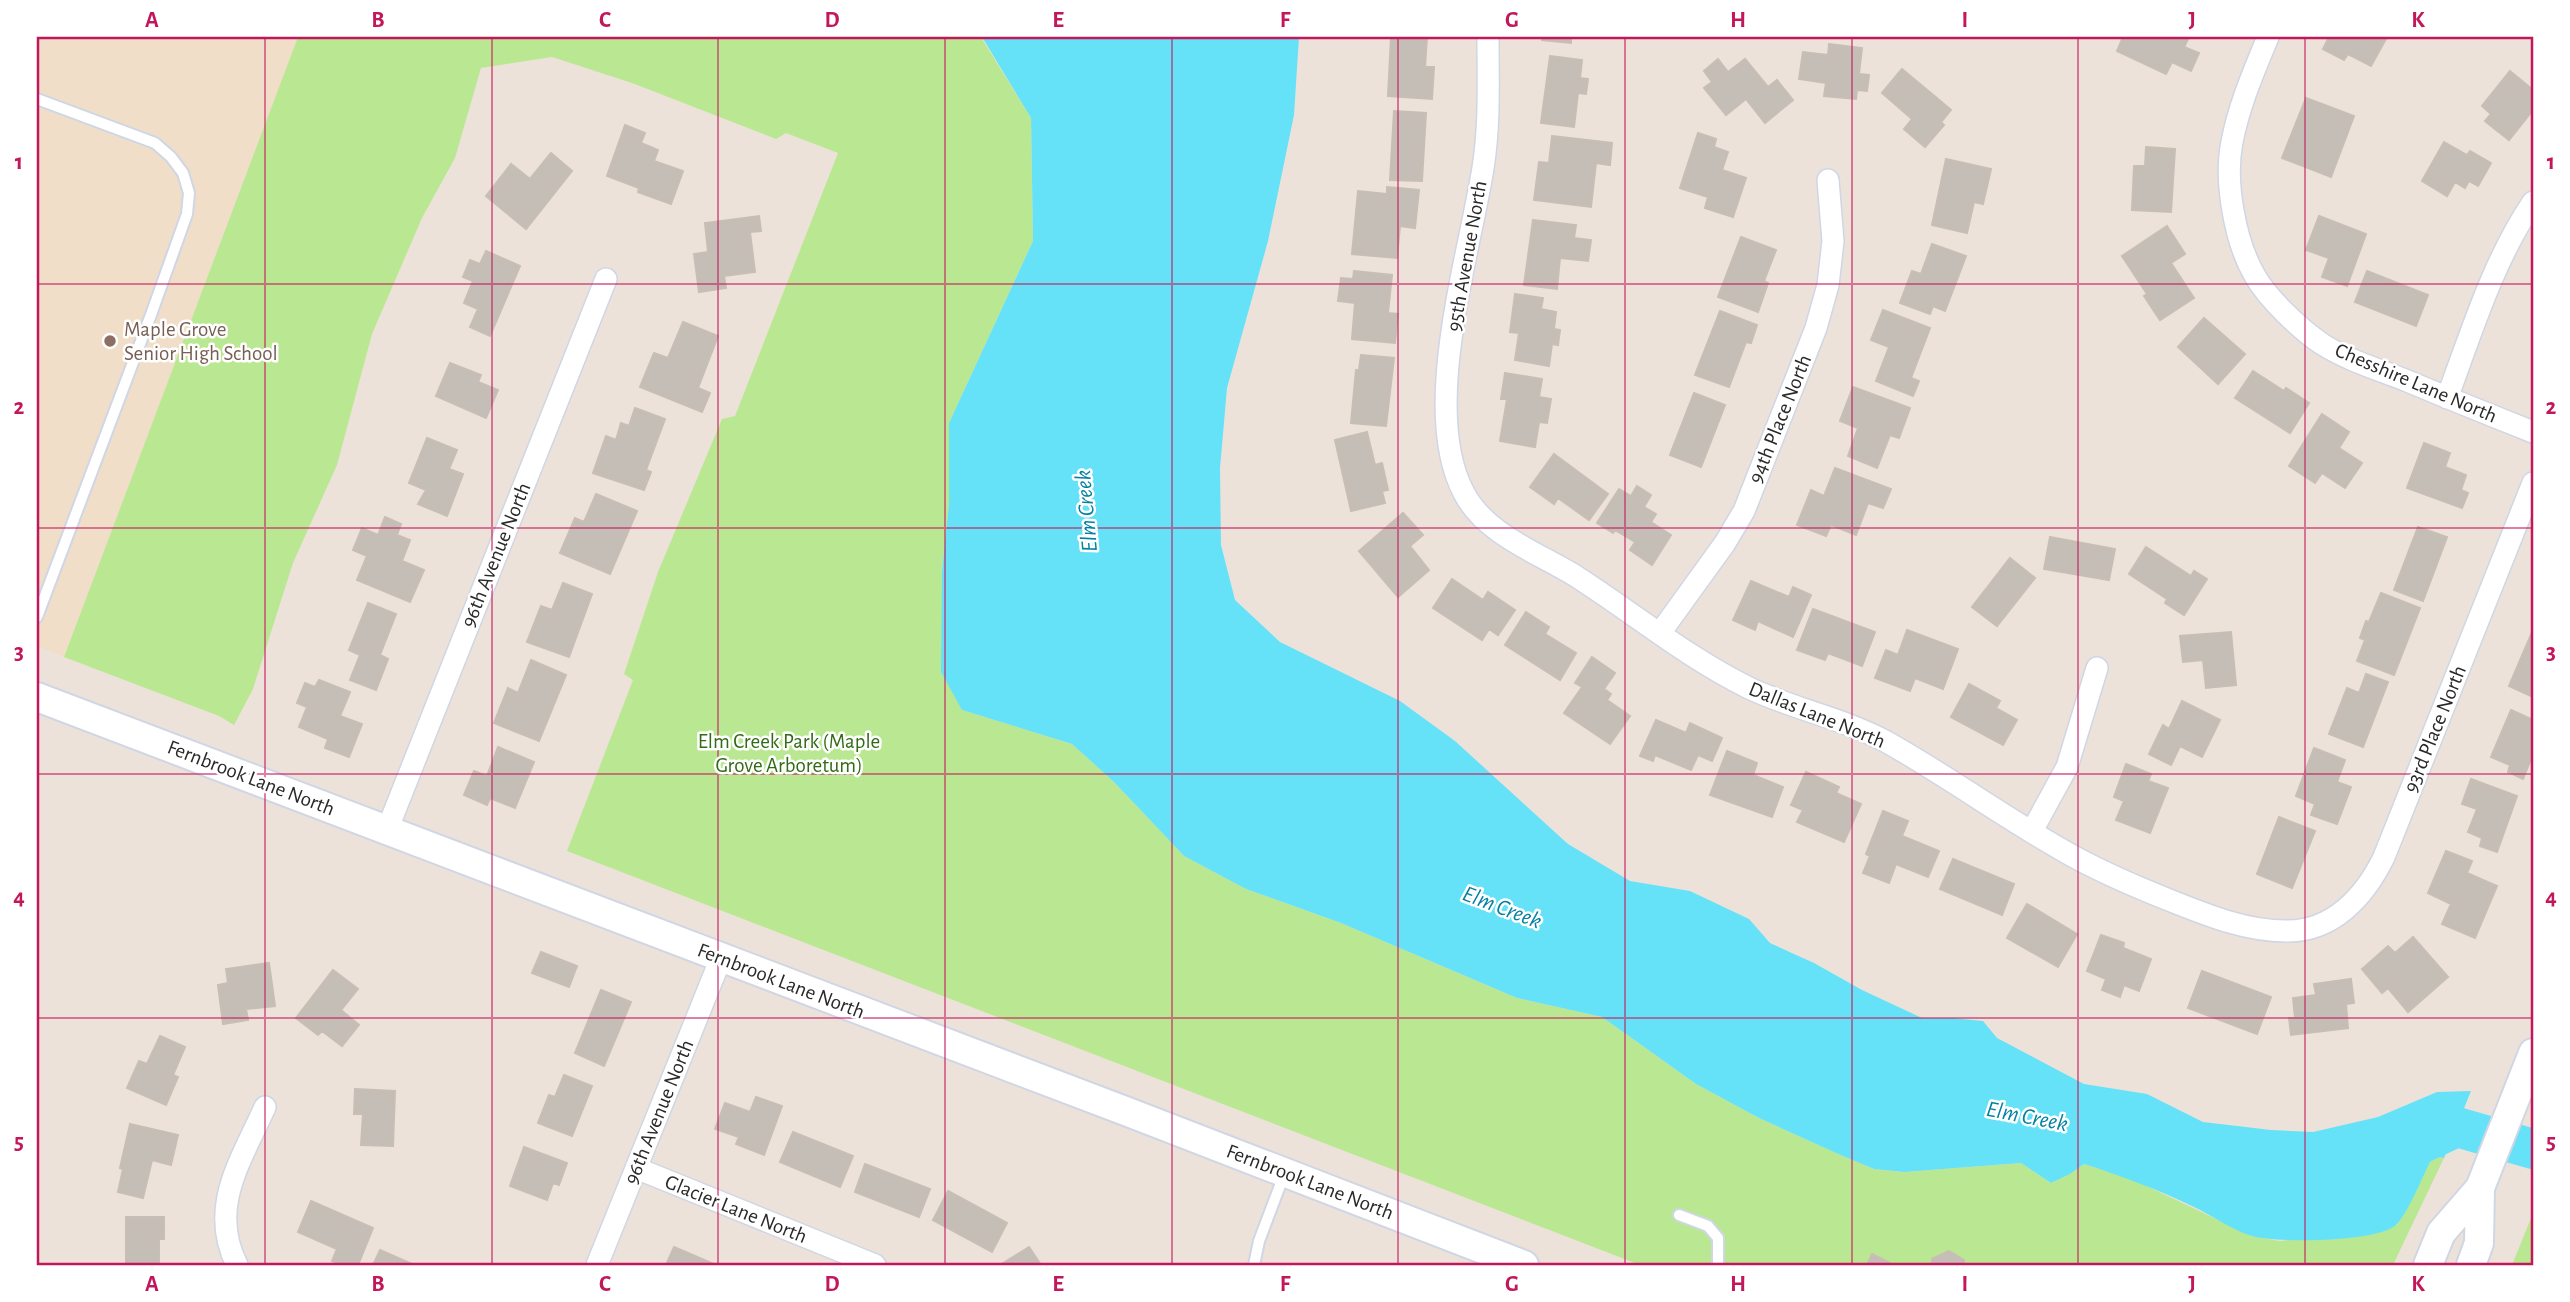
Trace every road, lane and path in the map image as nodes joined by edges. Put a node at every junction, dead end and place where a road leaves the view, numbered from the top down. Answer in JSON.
{"nodes":[{"id":1,"x":1488,"y":37,"type":"edge"},
{"id":2,"x":2268,"y":37,"type":"edge"},
{"id":3,"x":37,"y":99,"type":"edge"},
{"id":4,"x":1828,"y":180,"type":"dead end"},
{"id":5,"x":2533,"y":202,"type":"edge"},
{"id":6,"x":606,"y":279,"type":"dead end"},
{"id":7,"x":2448,"y":398,"type":"junction"},
{"id":8,"x":2533,"y":432,"type":"edge"},
{"id":9,"x":1455,"y":475,"type":"joint"},
{"id":10,"x":2533,"y":483,"type":"edge"},
{"id":11,"x":37,"y":617,"type":"edge"},
{"id":12,"x":1660,"y":634,"type":"junction"},
{"id":13,"x":2097,"y":668,"type":"dead end"},
{"id":14,"x":37,"y":697,"type":"edge"},
{"id":15,"x":387,"y":830,"type":"junction"},
{"id":16,"x":2032,"y":831,"type":"junction"},
{"id":17,"x":2290,"y":932,"type":"joint"},
{"id":18,"x":721,"y":958,"type":"junction"},
{"id":19,"x":2533,"y":1053,"type":"edge"},
{"id":20,"x":265,"y":1107,"type":"dead end"},
{"id":21,"x":636,"y":1168,"type":"junction"},
{"id":22,"x":1285,"y":1172,"type":"junction"},
{"id":23,"x":2480,"y":1188,"type":"junction"},
{"id":24,"x":1679,"y":1215,"type":"dead end"},
{"id":25,"x":237,"y":1265,"type":"edge"},
{"id":26,"x":597,"y":1265,"type":"edge"},
{"id":27,"x":875,"y":1265,"type":"edge"},
{"id":28,"x":1254,"y":1265,"type":"edge"},
{"id":29,"x":1524,"y":1265,"type":"edge"},
{"id":30,"x":1718,"y":1265,"type":"edge"},
{"id":31,"x":2428,"y":1265,"type":"edge"},
{"id":32,"x":2471,"y":1265,"type":"edge"}],
"edges":[{"from":1,"to":9,"type":"street","name":"95th Avenue North"},
{"from":2,"to":7,"type":"street","name":"Chesshire Lane North"},
{"from":3,"to":11,"type":"lane"},
{"from":4,"to":12,"type":"street","name":"94th Place North"},
{"from":5,"to":7,"type":"street"},
{"from":6,"to":15,"type":"street","name":"96th Avenue North"},
{"from":7,"to":8,"type":"street","name":"Chesshire Lane North"},
{"from":9,"to":12,"type":"street","name":"Dallas Lane North"},
{"from":10,"to":17,"type":"street","name":"93rd Place North"},
{"from":12,"to":16,"type":"street","name":"Dallas Lane North"},
{"from":13,"to":16,"type":"street"},
{"from":14,"to":15,"type":"street","name":"Fernbrook Lane North"},
{"from":15,"to":18,"type":"street","name":"Fernbrook Lane North"},
{"from":16,"to":17,"type":"street","name":"Dallas Lane North"},
{"from":18,"to":21,"type":"street","name":"96th Avenue North"},
{"from":18,"to":22,"type":"street","name":"Fernbrook Lane North"},
{"from":19,"to":23,"type":"street"},
{"from":20,"to":25,"type":"street"},
{"from":21,"to":26,"type":"street","name":"96th Avenue North"},
{"from":21,"to":27,"type":"street","name":"Glacier Lane North"},
{"from":22,"to":28,"type":"lane"},
{"from":22,"to":29,"type":"street","name":"Fernbrook Lane North"},
{"from":23,"to":31,"type":"street"},
{"from":23,"to":32,"type":"street"},
{"from":24,"to":30,"type":"lane"}]}
